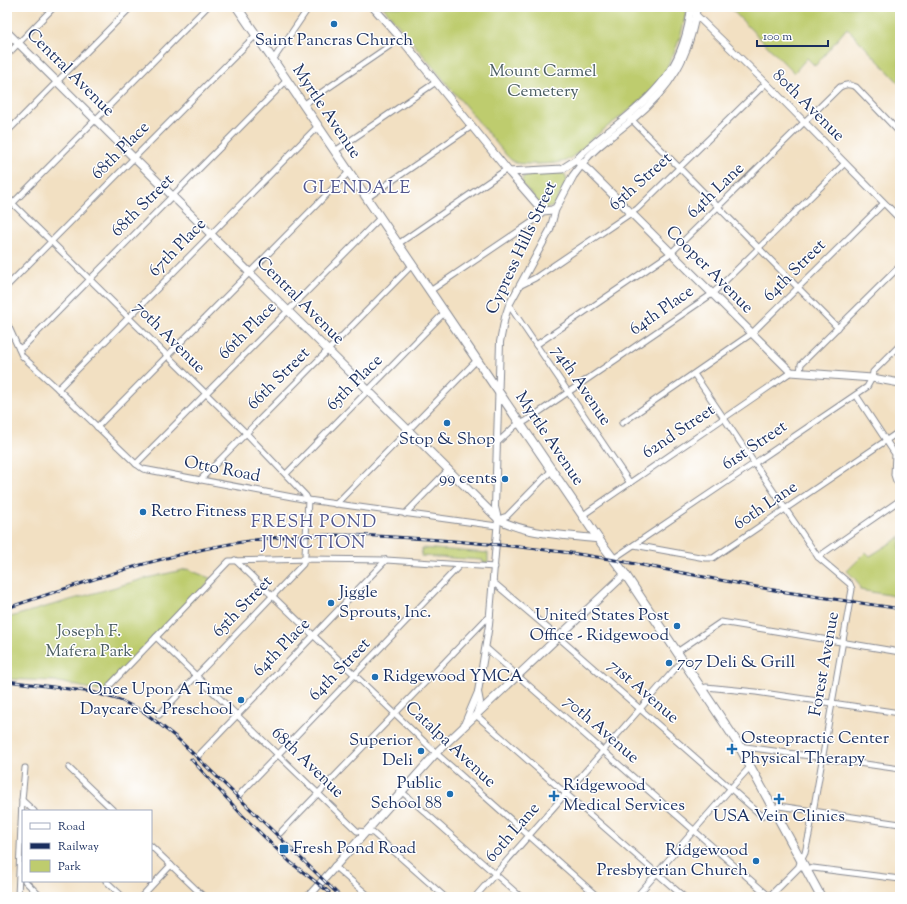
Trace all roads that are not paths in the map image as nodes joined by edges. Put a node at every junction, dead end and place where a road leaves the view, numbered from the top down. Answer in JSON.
{"nodes":[{"id":1,"x":54,"y":7,"type":"edge"},
{"id":2,"x":130,"y":7,"type":"edge"},
{"id":3,"x":207,"y":7,"type":"edge"},
{"id":4,"x":237,"y":7,"type":"edge"},
{"id":5,"x":309,"y":7,"type":"edge"},
{"id":6,"x":373,"y":7,"type":"edge"},
{"id":7,"x":691,"y":7,"type":"edge"},
{"id":8,"x":696,"y":7,"type":"edge"},
{"id":9,"x":696,"y":15,"type":"junction"},
{"id":10,"x":7,"y":32,"type":"edge"},
{"id":11,"x":256,"y":35,"type":"junction"},
{"id":12,"x":401,"y":38,"type":"junction"},
{"id":13,"x":19,"y":43,"type":"junction"},
{"id":14,"x":7,"y":55,"type":"edge"},
{"id":15,"x":273,"y":60,"type":"junction"},
{"id":16,"x":287,"y":80,"type":"junction"},
{"id":17,"x":57,"y":81,"type":"junction"},
{"id":18,"x":436,"y":82,"type":"junction"},
{"id":19,"x":766,"y":83,"type":"junction"},
{"id":20,"x":303,"y":104,"type":"junction"},
{"id":21,"x":630,"y":118,"type":"junction"},
{"id":22,"x":96,"y":119,"type":"junction"},
{"id":23,"x":805,"y":122,"type":"junction"},
{"id":24,"x":318,"y":126,"type":"junction"},
{"id":25,"x":472,"y":126,"type":"junction"},
{"id":26,"x":7,"y":132,"type":"edge"},
{"id":27,"x":900,"y":133,"type":"edge"},
{"id":28,"x":335,"y":151,"type":"junction"},
{"id":29,"x":134,"y":157,"type":"junction"},
{"id":30,"x":579,"y":162,"type":"junction"},
{"id":31,"x":845,"y":162,"type":"junction"},
{"id":32,"x":679,"y":168,"type":"junction"},
{"id":33,"x":562,"y":169,"type":"junction"},
{"id":34,"x":508,"y":170,"type":"junction"},
{"id":35,"x":349,"y":172,"type":"junction"},
{"id":36,"x":570,"y":180,"type":"junction"},
{"id":37,"x":173,"y":196,"type":"junction"},
{"id":38,"x":7,"y":198,"type":"edge"},
{"id":39,"x":367,"y":198,"type":"junction"},
{"id":40,"x":12,"y":203,"type":"junction"},
{"id":41,"x":884,"y":203,"type":"junction"},
{"id":42,"x":556,"y":208,"type":"junction"},
{"id":43,"x":719,"y":208,"type":"junction"},
{"id":44,"x":7,"y":209,"type":"edge"},
{"id":45,"x":543,"y":211,"type":"junction"},
{"id":46,"x":632,"y":213,"type":"junction"},
{"id":47,"x":380,"y":218,"type":"junction"},
{"id":48,"x":900,"y":219,"type":"edge"},
{"id":49,"x":212,"y":234,"type":"junction"},
{"id":50,"x":52,"y":242,"type":"junction"},
{"id":51,"x":398,"y":244,"type":"junction"},
{"id":52,"x":758,"y":248,"type":"junction"},
{"id":53,"x":671,"y":253,"type":"junction"},
{"id":54,"x":412,"y":265,"type":"junction"},
{"id":55,"x":900,"y":266,"type":"edge"},
{"id":56,"x":250,"y":272,"type":"junction"},
{"id":57,"x":89,"y":280,"type":"junction"},
{"id":58,"x":521,"y":285,"type":"junction"},
{"id":59,"x":7,"y":286,"type":"edge"},
{"id":60,"x":798,"y":288,"type":"junction"},
{"id":61,"x":430,"y":291,"type":"junction"},
{"id":62,"x":712,"y":294,"type":"junction"},
{"id":63,"x":509,"y":305,"type":"junction"},
{"id":64,"x":289,"y":310,"type":"junction"},
{"id":65,"x":445,"y":312,"type":"junction"},
{"id":66,"x":129,"y":318,"type":"junction"},
{"id":67,"x":7,"y":323,"type":"edge"},
{"id":68,"x":838,"y":328,"type":"junction"},
{"id":69,"x":751,"y":334,"type":"junction"},
{"id":70,"x":900,"y":345,"type":"edge"},
{"id":71,"x":536,"y":346,"type":"junction"},
{"id":72,"x":19,"y":349,"type":"junction"},
{"id":73,"x":328,"y":350,"type":"junction"},
{"id":74,"x":167,"y":356,"type":"junction"},
{"id":75,"x":477,"y":360,"type":"junction"},
{"id":76,"x":791,"y":372,"type":"junction"},
{"id":77,"x":800,"y":373,"type":"junction"},
{"id":78,"x":694,"y":374,"type":"junction"},
{"id":79,"x":872,"y":378,"type":"junction"},
{"id":80,"x":900,"y":383,"type":"edge"},
{"id":81,"x":58,"y":389,"type":"junction"},
{"id":82,"x":368,"y":389,"type":"junction"},
{"id":83,"x":498,"y":390,"type":"junction"},
{"id":84,"x":568,"y":392,"type":"junction"},
{"id":85,"x":205,"y":394,"type":"junction"},
{"id":86,"x":856,"y":395,"type":"junction"},
{"id":87,"x":725,"y":418,"type":"junction"},
{"id":88,"x":622,"y":423,"type":"dead end"},
{"id":89,"x":521,"y":424,"type":"junction"},
{"id":90,"x":97,"y":427,"type":"junction"},
{"id":91,"x":409,"y":429,"type":"junction"},
{"id":92,"x":900,"y":431,"type":"edge"},
{"id":93,"x":246,"y":433,"type":"junction"},
{"id":94,"x":887,"y":440,"type":"junction"},
{"id":95,"x":496,"y":444,"type":"junction"},
{"id":96,"x":755,"y":463,"type":"junction"},
{"id":97,"x":136,"y":464,"type":"junction"},
{"id":98,"x":449,"y":469,"type":"junction"},
{"id":99,"x":552,"y":470,"type":"junction"},
{"id":100,"x":286,"y":474,"type":"junction"},
{"id":101,"x":200,"y":480,"type":"junction"},
{"id":102,"x":630,"y":483,"type":"junction"},
{"id":103,"x":900,"y":485,"type":"edge"},
{"id":104,"x":308,"y":500,"type":"junction"},
{"id":105,"x":900,"y":500,"type":"edge"},
{"id":106,"x":336,"y":504,"type":"junction"},
{"id":107,"x":786,"y":509,"type":"junction"},
{"id":108,"x":405,"y":514,"type":"junction"},
{"id":109,"x":583,"y":515,"type":"junction"},
{"id":110,"x":497,"y":522,"type":"junction"},
{"id":111,"x":598,"y":538,"type":"junction"},
{"id":112,"x":634,"y":545,"type":"junction"},
{"id":113,"x":818,"y":557,"type":"junction"},
{"id":114,"x":305,"y":559,"type":"junction"},
{"id":115,"x":613,"y":559,"type":"junction"},
{"id":116,"x":235,"y":560,"type":"junction"},
{"id":117,"x":386,"y":560,"type":"junction"},
{"id":118,"x":460,"y":565,"type":"junction"},
{"id":119,"x":495,"y":567,"type":"junction"},
{"id":120,"x":625,"y":574,"type":"junction"},
{"id":121,"x":493,"y":582,"type":"junction"},
{"id":122,"x":273,"y":596,"type":"junction"},
{"id":123,"x":490,"y":615,"type":"junction"},
{"id":124,"x":314,"y":635,"type":"junction"},
{"id":125,"x":156,"y":637,"type":"junction"},
{"id":126,"x":558,"y":637,"type":"junction"},
{"id":127,"x":843,"y":643,"type":"junction"},
{"id":128,"x":486,"y":648,"type":"junction"},
{"id":129,"x":676,"y":652,"type":"junction"},
{"id":130,"x":900,"y":652,"type":"edge"},
{"id":131,"x":682,"y":661,"type":"junction"},
{"id":132,"x":355,"y":675,"type":"junction"},
{"id":133,"x":196,"y":676,"type":"junction"},
{"id":134,"x":517,"y":676,"type":"junction"},
{"id":135,"x":110,"y":685,"type":"dead end"},
{"id":136,"x":701,"y":690,"type":"junction"},
{"id":137,"x":478,"y":692,"type":"junction"},
{"id":138,"x":832,"y":703,"type":"junction"},
{"id":139,"x":640,"y":709,"type":"junction"},
{"id":140,"x":900,"y":713,"type":"edge"},
{"id":141,"x":395,"y":714,"type":"junction"},
{"id":142,"x":159,"y":715,"type":"dead end"},
{"id":143,"x":237,"y":715,"type":"junction"},
{"id":144,"x":476,"y":715,"type":"junction"},
{"id":145,"x":464,"y":725,"type":"junction"},
{"id":146,"x":739,"y":746,"type":"junction"},
{"id":147,"x":603,"y":751,"type":"junction"},
{"id":148,"x":436,"y":753,"type":"junction"},
{"id":149,"x":278,"y":754,"type":"junction"},
{"id":150,"x":198,"y":756,"type":"dead end"},
{"id":151,"x":823,"y":758,"type":"junction"},
{"id":152,"x":750,"y":767,"type":"junction"},
{"id":153,"x":25,"y":768,"type":"dead end"},
{"id":154,"x":69,"y":768,"type":"dead end"},
{"id":155,"x":900,"y":769,"type":"edge"},
{"id":156,"x":731,"y":788,"type":"junction"},
{"id":157,"x":401,"y":792,"type":"junction"},
{"id":158,"x":318,"y":793,"type":"junction"},
{"id":159,"x":566,"y":794,"type":"junction"},
{"id":160,"x":239,"y":795,"type":"dead end"},
{"id":161,"x":22,"y":800,"type":"junction"},
{"id":162,"x":33,"y":810,"type":"edge"},
{"id":163,"x":113,"y":810,"type":"edge"},
{"id":164,"x":774,"y":810,"type":"junction"},
{"id":165,"x":814,"y":811,"type":"junction"},
{"id":166,"x":900,"y":824,"type":"edge"},
{"id":167,"x":694,"y":830,"type":"junction"},
{"id":168,"x":365,"y":832,"type":"junction"},
{"id":169,"x":280,"y":833,"type":"dead end"},
{"id":170,"x":529,"y":836,"type":"junction"},
{"id":171,"x":152,"y":847,"type":"edge"},
{"id":172,"x":802,"y":861,"type":"junction"},
{"id":173,"x":171,"y":865,"type":"junction"},
{"id":174,"x":334,"y":866,"type":"junction"},
{"id":175,"x":806,"y":870,"type":"junction"},
{"id":176,"x":657,"y":873,"type":"junction"},
{"id":177,"x":495,"y":874,"type":"junction"},
{"id":178,"x":22,"y":879,"type":"edge"},
{"id":179,"x":900,"y":879,"type":"edge"},
{"id":180,"x":25,"y":882,"type":"edge"},
{"id":181,"x":107,"y":882,"type":"edge"},
{"id":182,"x":18,"y":897,"type":"edge"},
{"id":183,"x":41,"y":897,"type":"edge"},
{"id":184,"x":123,"y":897,"type":"edge"},
{"id":185,"x":141,"y":897,"type":"edge"},
{"id":186,"x":204,"y":897,"type":"edge"},
{"id":187,"x":308,"y":897,"type":"edge"},
{"id":188,"x":370,"y":897,"type":"edge"},
{"id":189,"x":445,"y":897,"type":"edge"},
{"id":190,"x":475,"y":897,"type":"edge"},
{"id":191,"x":521,"y":897,"type":"edge"},
{"id":192,"x":598,"y":897,"type":"edge"},
{"id":193,"x":636,"y":897,"type":"edge"},
{"id":194,"x":684,"y":897,"type":"edge"},
{"id":195,"x":769,"y":897,"type":"edge"},
{"id":196,"x":821,"y":897,"type":"edge"}],
"edges":[{"from":1,"to":13,"type":"street"},
{"from":2,"to":17,"type":"street"},
{"from":3,"to":22,"type":"street"},
{"from":4,"to":11,"type":"main road","name":"Myrtle Avenue"},
{"from":5,"to":15,"type":"street"},
{"from":6,"to":12,"type":"main road"},
{"from":7,"to":21,"type":"street","name":"Cypress Hills Street"},
{"from":8,"to":9,"type":"street","name":"Cypress Hills Street"},
{"from":9,"to":19,"type":"street","name":"80th Avenue"},
{"from":9,"to":21,"type":"street","name":"Cypress Hills Street"},
{"from":10,"to":13,"type":"main road","name":"Central Avenue"},
{"from":11,"to":15,"type":"main road","name":"Myrtle Avenue"},
{"from":11,"to":29,"type":"street","name":"68th Place"},
{"from":12,"to":18,"type":"main road"},
{"from":12,"to":20,"type":"street"},
{"from":13,"to":14,"type":"street"},
{"from":13,"to":17,"type":"main road","name":"Central Avenue"},
{"from":15,"to":16,"type":"main road","name":"Myrtle Avenue"},
{"from":16,"to":20,"type":"main road","name":"Myrtle Avenue"},
{"from":16,"to":37,"type":"street","name":"68th Street"},
{"from":17,"to":22,"type":"main road","name":"Central Avenue"},
{"from":17,"to":26,"type":"street"},
{"from":18,"to":25,"type":"main road"},
{"from":18,"to":28,"type":"street"},
{"from":19,"to":23,"type":"street","name":"80th Avenue"},
{"from":19,"to":32,"type":"street","name":"65th Street"},
{"from":20,"to":24,"type":"main road","name":"Myrtle Avenue"},
{"from":21,"to":30,"type":"street","name":"Cypress Hills Street"},
{"from":21,"to":32,"type":"street"},
{"from":22,"to":29,"type":"main road","name":"Central Avenue"},
{"from":22,"to":40,"type":"street"},
{"from":23,"to":27,"type":"street","name":"64th Lane"},
{"from":23,"to":31,"type":"street","name":"80th Avenue"},
{"from":23,"to":43,"type":"street","name":"64th Lane"},
{"from":24,"to":28,"type":"main road","name":"Myrtle Avenue"},
{"from":24,"to":49,"type":"street","name":"67th Place"},
{"from":25,"to":34,"type":"main road"},
{"from":25,"to":39,"type":"street"},
{"from":28,"to":35,"type":"main road","name":"Myrtle Avenue"},
{"from":29,"to":37,"type":"main road","name":"Central Avenue"},
{"from":29,"to":50,"type":"street","name":"68th Place"},
{"from":30,"to":33,"type":"main road"},
{"from":30,"to":36,"type":"main road","name":"Cypress Hills Street"},
{"from":30,"to":46,"type":"main road","name":"Cooper Avenue"},
{"from":31,"to":41,"type":"street","name":"80th Avenue"},
{"from":31,"to":52,"type":"street","name":"64th Place"},
{"from":32,"to":43,"type":"street"},
{"from":32,"to":46,"type":"street","name":"65th Street"},
{"from":33,"to":34,"type":"main road"},
{"from":33,"to":36,"type":"main road"},
{"from":34,"to":45,"type":"main road"},
{"from":34,"to":51,"type":"street"},
{"from":35,"to":39,"type":"main road","name":"Myrtle Avenue"},
{"from":35,"to":56,"type":"street"},
{"from":36,"to":42,"type":"main road","name":"Cypress Hills Street"},
{"from":37,"to":49,"type":"main road","name":"Central Avenue"},
{"from":37,"to":57,"type":"street","name":"68th Street"},
{"from":38,"to":40,"type":"street","name":"70th Avenue"},
{"from":39,"to":47,"type":"main road","name":"Myrtle Avenue"},
{"from":40,"to":44,"type":"street"},
{"from":40,"to":50,"type":"street","name":"70th Avenue"},
{"from":41,"to":48,"type":"street","name":"80th Avenue"},
{"from":41,"to":60,"type":"street","name":"64th Street"},
{"from":42,"to":45,"type":"main road"},
{"from":42,"to":58,"type":"street","name":"Cypress Hills Street"},
{"from":43,"to":52,"type":"street"},
{"from":43,"to":53,"type":"street","name":"64th Lane"},
{"from":45,"to":61,"type":"street"},
{"from":46,"to":53,"type":"main road","name":"Cooper Avenue"},
{"from":46,"to":58,"type":"street","name":"65th Street"},
{"from":47,"to":51,"type":"main road","name":"Myrtle Avenue"},
{"from":47,"to":64,"type":"street","name":"66th Place"},
{"from":49,"to":56,"type":"main road","name":"Central Avenue"},
{"from":49,"to":66,"type":"street","name":"67th Place"},
{"from":50,"to":57,"type":"street","name":"70th Avenue"},
{"from":50,"to":59,"type":"street","name":"68th Place"},
{"from":51,"to":54,"type":"main road","name":"Myrtle Avenue"},
{"from":52,"to":60,"type":"street"},
{"from":52,"to":62,"type":"street","name":"64th Place"},
{"from":53,"to":62,"type":"main road","name":"Cooper Avenue"},
{"from":53,"to":71,"type":"street","name":"64th Lane"},
{"from":54,"to":61,"type":"main road","name":"Myrtle Avenue"},
{"from":54,"to":73,"type":"street","name":"66th Street"},
{"from":55,"to":68,"type":"street"},
{"from":56,"to":64,"type":"main road","name":"Central Avenue"},
{"from":56,"to":74,"type":"street"},
{"from":57,"to":66,"type":"street","name":"70th Avenue"},
{"from":57,"to":72,"type":"street","name":"68th Street"},
{"from":58,"to":63,"type":"street","name":"Cypress Hills Street"},
{"from":60,"to":68,"type":"street"},
{"from":60,"to":69,"type":"street","name":"64th Street"},
{"from":61,"to":65,"type":"main road","name":"Myrtle Avenue"},
{"from":62,"to":69,"type":"main road","name":"Cooper Avenue"},
{"from":62,"to":84,"type":"street","name":"64th Place"},
{"from":63,"to":71,"type":"street","name":"74th Avenue"},
{"from":63,"to":83,"type":"street","name":"Cypress Hills Street"},
{"from":64,"to":73,"type":"main road","name":"Central Avenue"},
{"from":64,"to":85,"type":"street","name":"66th Place"},
{"from":65,"to":75,"type":"main road","name":"Myrtle Avenue"},
{"from":65,"to":82,"type":"street","name":"65th Place"},
{"from":66,"to":74,"type":"street","name":"70th Avenue"},
{"from":66,"to":81,"type":"street","name":"67th Place"},
{"from":67,"to":72,"type":"street","name":"Otto Road"},
{"from":68,"to":77,"type":"street"},
{"from":69,"to":76,"type":"main road","name":"Cooper Avenue"},
{"from":69,"to":78,"type":"street","name":"64th Street"},
{"from":70,"to":79,"type":"street","name":"61st Street"},
{"from":71,"to":84,"type":"street","name":"74th Avenue"},
{"from":72,"to":81,"type":"street","name":"Otto Road"},
{"from":73,"to":82,"type":"main road","name":"Central Avenue"},
{"from":73,"to":93,"type":"street","name":"66th Street"},
{"from":74,"to":85,"type":"street","name":"70th Avenue"},
{"from":74,"to":90,"type":"street"},
{"from":75,"to":83,"type":"main road","name":"Myrtle Avenue"},
{"from":75,"to":91,"type":"street"},
{"from":76,"to":77,"type":"main road"},
{"from":76,"to":87,"type":"street","name":"62nd Street"},
{"from":77,"to":79,"type":"main road"},
{"from":78,"to":87,"type":"street"},
{"from":78,"to":88,"type":"street","name":"64th Street"},
{"from":79,"to":80,"type":"main road"},
{"from":79,"to":86,"type":"street","name":"61st Street"},
{"from":81,"to":90,"type":"street","name":"Otto Road"},
{"from":82,"to":91,"type":"main road","name":"Central Avenue"},
{"from":82,"to":100,"type":"street","name":"65th Place"},
{"from":83,"to":89,"type":"main road","name":"Myrtle Avenue"},
{"from":83,"to":95,"type":"street","name":"Cypress Hills Street"},
{"from":84,"to":89,"type":"street","name":"64th Place"},
{"from":84,"to":102,"type":"street","name":"74th Avenue"},
{"from":85,"to":93,"type":"street","name":"70th Avenue"},
{"from":85,"to":97,"type":"street","name":"66th Place"},
{"from":86,"to":94,"type":"street"},
{"from":86,"to":96,"type":"street","name":"61st Street"},
{"from":87,"to":96,"type":"street"},
{"from":87,"to":102,"type":"street","name":"62nd Street"},
{"from":89,"to":95,"type":"street","name":"64th Place"},
{"from":89,"to":99,"type":"main road","name":"Myrtle Avenue"},
{"from":90,"to":97,"type":"street","name":"Otto Road"},
{"from":91,"to":98,"type":"main road","name":"Central Avenue"},
{"from":91,"to":106,"type":"street"},
{"from":92,"to":94,"type":"street","name":"60th Lane"},
{"from":93,"to":100,"type":"street","name":"70th Avenue"},
{"from":93,"to":101,"type":"street","name":"66th Street"},
{"from":94,"to":103,"type":"street"},
{"from":94,"to":107,"type":"street","name":"60th Lane"},
{"from":95,"to":110,"type":"street","name":"Cypress Hills Street"},
{"from":96,"to":107,"type":"street"},
{"from":96,"to":112,"type":"street","name":"61st Street"},
{"from":97,"to":101,"type":"street","name":"Otto Road"},
{"from":98,"to":108,"type":"street"},
{"from":98,"to":110,"type":"main road","name":"Central Avenue"},
{"from":99,"to":109,"type":"main road","name":"Myrtle Avenue"},
{"from":99,"to":110,"type":"street"},
{"from":100,"to":104,"type":"street","name":"70th Avenue"},
{"from":101,"to":104,"type":"street","name":"Otto Road"},
{"from":102,"to":109,"type":"street","name":"62nd Street"},
{"from":104,"to":106,"type":"street","name":"Otto Road"},
{"from":104,"to":114,"type":"street"},
{"from":105,"to":113,"type":"street"},
{"from":106,"to":108,"type":"street","name":"Otto Road"},
{"from":107,"to":112,"type":"street","name":"60th Lane"},
{"from":107,"to":113,"type":"street"},
{"from":108,"to":110,"type":"street","name":"Otto Road"},
{"from":109,"to":111,"type":"main road","name":"Myrtle Avenue"},
{"from":110,"to":111,"type":"main road","name":"Central Avenue"},
{"from":110,"to":119,"type":"street","name":"Cypress Hills Street"},
{"from":111,"to":115,"type":"main road","name":"Myrtle Avenue"},
{"from":112,"to":115,"type":"street","name":"61st Street"},
{"from":113,"to":127,"type":"street","name":"Forest Avenue"},
{"from":114,"to":116,"type":"street"},
{"from":114,"to":117,"type":"street"},
{"from":114,"to":122,"type":"street","name":"65th Street"},
{"from":115,"to":120,"type":"main road","name":"Myrtle Avenue"},
{"from":116,"to":122,"type":"street","name":"Catalpa Avenue"},
{"from":116,"to":125,"type":"street"},
{"from":117,"to":118,"type":"street"},
{"from":117,"to":124,"type":"street","name":"64th Place"},
{"from":118,"to":119,"type":"street"},
{"from":118,"to":132,"type":"street","name":"64th Street"},
{"from":119,"to":121,"type":"street","name":"Cypress Hills Street"},
{"from":120,"to":126,"type":"main road"},
{"from":120,"to":129,"type":"main road","name":"Myrtle Avenue"},
{"from":121,"to":123,"type":"street","name":"Cypress Hills Street"},
{"from":121,"to":126,"type":"street","name":"71st Avenue"},
{"from":122,"to":124,"type":"street","name":"Catalpa Avenue"},
{"from":122,"to":133,"type":"street","name":"65th Street"},
{"from":123,"to":128,"type":"street","name":"Cypress Hills Street"},
{"from":123,"to":141,"type":"street"},
{"from":124,"to":132,"type":"street","name":"Catalpa Avenue"},
{"from":124,"to":143,"type":"street","name":"64th Place"},
{"from":125,"to":133,"type":"street","name":"68th Avenue"},
{"from":125,"to":135,"type":"street"},
{"from":126,"to":134,"type":"main road"},
{"from":126,"to":139,"type":"street","name":"71st Avenue"},
{"from":127,"to":129,"type":"street"},
{"from":127,"to":130,"type":"street"},
{"from":127,"to":138,"type":"street","name":"Forest Avenue"},
{"from":128,"to":134,"type":"street","name":"70th Avenue"},
{"from":128,"to":137,"type":"street","name":"Cypress Hills Street"},
{"from":129,"to":131,"type":"main road","name":"Myrtle Avenue"},
{"from":131,"to":136,"type":"main road","name":"Myrtle Avenue"},
{"from":131,"to":139,"type":"street","name":"60th Lane"},
{"from":132,"to":141,"type":"street","name":"Catalpa Avenue"},
{"from":132,"to":149,"type":"street","name":"64th Street"},
{"from":133,"to":142,"type":"street","name":"65th Street"},
{"from":133,"to":143,"type":"street","name":"68th Avenue"},
{"from":134,"to":144,"type":"main road"},
{"from":134,"to":147,"type":"street","name":"70th Avenue"},
{"from":136,"to":138,"type":"street"},
{"from":136,"to":146,"type":"main road","name":"Myrtle Avenue"},
{"from":137,"to":144,"type":"street","name":"Cypress Hills Street"},
{"from":137,"to":145,"type":"street","name":"Cypress Hills Street"},
{"from":138,"to":140,"type":"street"},
{"from":138,"to":151,"type":"street","name":"Forest Avenue"},
{"from":139,"to":147,"type":"street","name":"60th Lane"},
{"from":139,"to":156,"type":"street","name":"71st Avenue"},
{"from":141,"to":148,"type":"street","name":"Catalpa Avenue"},
{"from":141,"to":158,"type":"street"},
{"from":143,"to":149,"type":"street","name":"68th Avenue"},
{"from":143,"to":150,"type":"street","name":"64th Place"},
{"from":144,"to":145,"type":"main road"},
{"from":144,"to":159,"type":"street"},
{"from":145,"to":148,"type":"main road"},
{"from":146,"to":151,"type":"street"},
{"from":146,"to":152,"type":"main road","name":"Myrtle Avenue"},
{"from":147,"to":159,"type":"street","name":"60th Lane"},
{"from":147,"to":167,"type":"street","name":"70th Avenue"},
{"from":148,"to":157,"type":"main road"},
{"from":148,"to":170,"type":"street","name":"Catalpa Avenue"},
{"from":149,"to":158,"type":"street","name":"68th Avenue"},
{"from":149,"to":160,"type":"street","name":"64th Street"},
{"from":151,"to":155,"type":"street"},
{"from":151,"to":165,"type":"street","name":"Forest Avenue"},
{"from":152,"to":156,"type":"street"},
{"from":152,"to":164,"type":"main road","name":"Myrtle Avenue"},
{"from":153,"to":161,"type":"street"},
{"from":154,"to":163,"type":"street"},
{"from":156,"to":164,"type":"street","name":"71st Avenue"},
{"from":156,"to":167,"type":"street"},
{"from":157,"to":168,"type":"main road"},
{"from":157,"to":177,"type":"street"},
{"from":158,"to":168,"type":"street","name":"68th Avenue"},
{"from":158,"to":169,"type":"street"},
{"from":159,"to":170,"type":"street","name":"60th Lane"},
{"from":159,"to":176,"type":"street"},
{"from":161,"to":162,"type":"street"},
{"from":161,"to":178,"type":"street"},
{"from":164,"to":165,"type":"street"},
{"from":164,"to":172,"type":"main road","name":"Myrtle Avenue"},
{"from":165,"to":166,"type":"street"},
{"from":165,"to":172,"type":"street","name":"Forest Avenue"},
{"from":167,"to":176,"type":"street"},
{"from":167,"to":195,"type":"street","name":"70th Avenue"},
{"from":168,"to":174,"type":"main road"},
{"from":168,"to":189,"type":"street","name":"68th Avenue"},
{"from":170,"to":177,"type":"street","name":"60th Lane"},
{"from":170,"to":192,"type":"street","name":"Catalpa Avenue"},
{"from":171,"to":173,"type":"street"},
{"from":172,"to":175,"type":"main road","name":"Myrtle Avenue"},
{"from":172,"to":195,"type":"street","name":"Forest Avenue"},
{"from":173,"to":185,"type":"street"},
{"from":173,"to":186,"type":"street"},
{"from":174,"to":187,"type":"main road"},
{"from":174,"to":188,"type":"street"},
{"from":175,"to":179,"type":"street"},
{"from":175,"to":196,"type":"main road","name":"Myrtle Avenue"},
{"from":176,"to":193,"type":"street"},
{"from":176,"to":194,"type":"street"},
{"from":177,"to":190,"type":"street","name":"60th Lane"},
{"from":177,"to":191,"type":"street"},
{"from":178,"to":182,"type":"street"},
{"from":180,"to":183,"type":"street"},
{"from":181,"to":184,"type":"street"}]}
